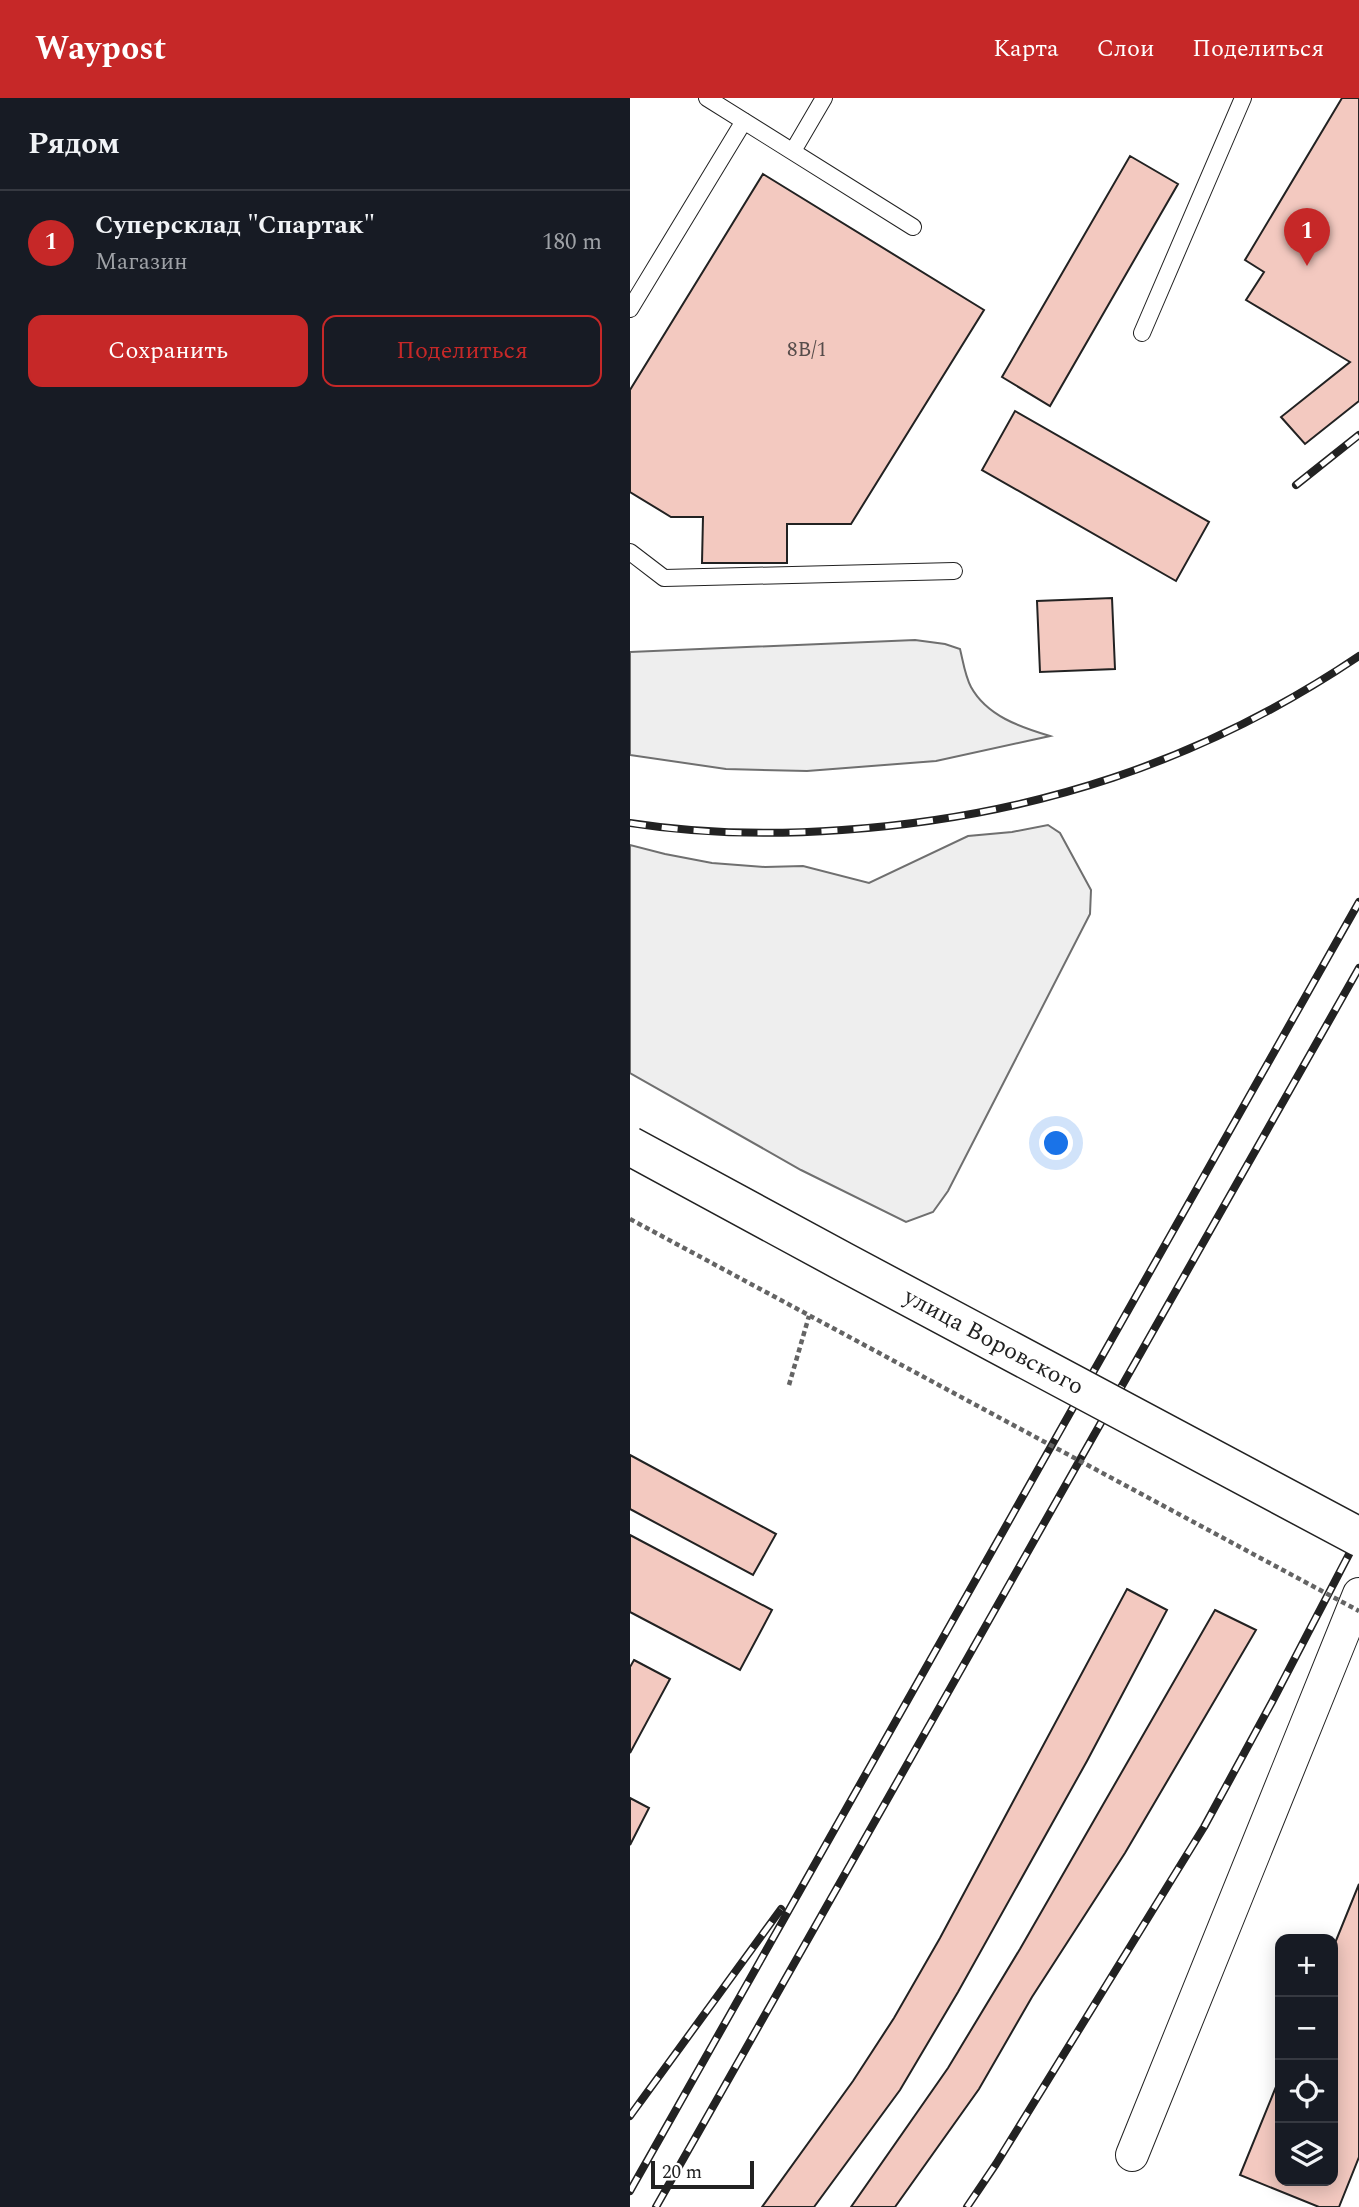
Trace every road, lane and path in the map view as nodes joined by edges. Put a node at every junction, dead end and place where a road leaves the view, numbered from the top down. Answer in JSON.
{"nodes":[{"id":1,"x":707,"y":98,"type":"edge"},
{"id":2,"x":824,"y":98,"type":"edge"},
{"id":3,"x":1243,"y":98,"type":"edge"},
{"id":4,"x":744,"y":121,"type":"junction"},
{"id":5,"x":793,"y":151,"type":"junction"},
{"id":6,"x":913,"y":227,"type":"dead end"},
{"id":7,"x":630,"y":309,"type":"edge"},
{"id":8,"x":1142,"y":333,"type":"dead end"},
{"id":9,"x":630,"y":552,"type":"edge"},
{"id":10,"x":954,"y":571,"type":"dead end"},
{"id":11,"x":630,"y":1146,"type":"edge"},
{"id":12,"x":630,"y":1219,"type":"edge"},
{"id":13,"x":809,"y":1316,"type":"junction"},
{"id":14,"x":789,"y":1385,"type":"dead end"},
{"id":15,"x":1359,"y":1537,"type":"edge"},
{"id":16,"x":1359,"y":1594,"type":"edge"},
{"id":17,"x":1359,"y":1611,"type":"edge"},
{"id":18,"x":1132,"y":2155,"type":"dead end"}],
"edges":[{"from":1,"to":4,"type":"lane"},
{"from":2,"to":5,"type":"lane"},
{"from":3,"to":8,"type":"lane"},
{"from":4,"to":5,"type":"lane"},
{"from":4,"to":7,"type":"lane"},
{"from":5,"to":6,"type":"lane"},
{"from":9,"to":10,"type":"lane"},
{"from":11,"to":15,"type":"main road","name":"улица Воровского","bridge":true},
{"from":12,"to":13,"type":"path","bridge":true},
{"from":13,"to":14,"type":"path"},
{"from":13,"to":17,"type":"path","bridge":true},
{"from":16,"to":18,"type":"street"}]}
